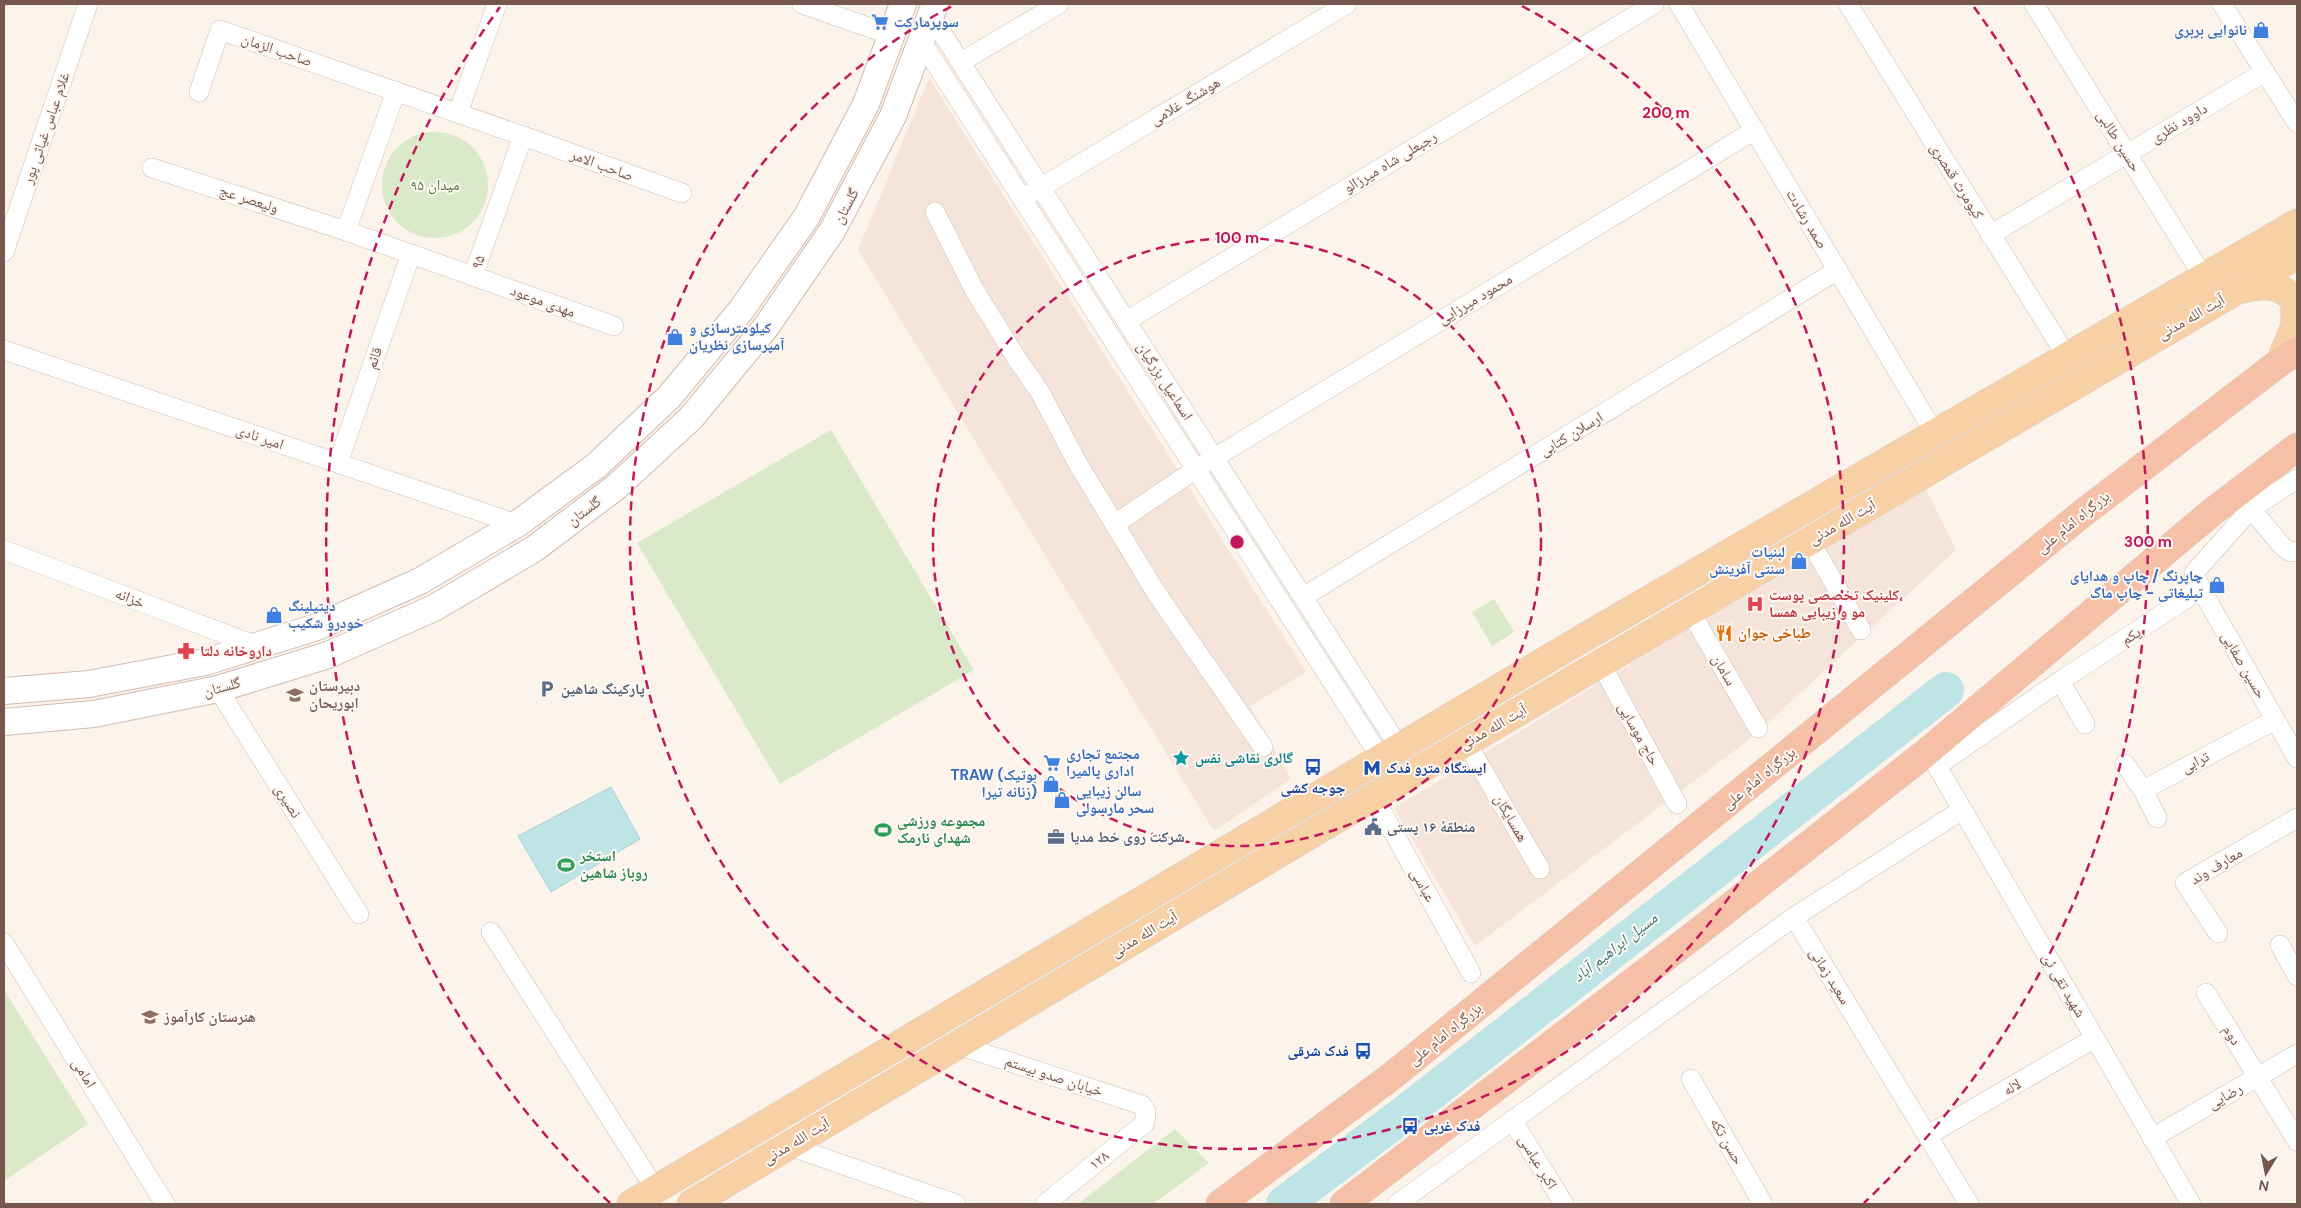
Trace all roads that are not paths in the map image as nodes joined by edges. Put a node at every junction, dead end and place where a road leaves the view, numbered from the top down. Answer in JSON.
{"nodes":[{"id":1,"x":88,"y":4,"type":"edge"},
{"id":2,"x":498,"y":4,"type":"edge"},
{"id":3,"x":802,"y":4,"type":"edge"},
{"id":4,"x":903,"y":4,"type":"edge"},
{"id":5,"x":1059,"y":4,"type":"edge"},
{"id":6,"x":1347,"y":4,"type":"edge"},
{"id":7,"x":1654,"y":4,"type":"edge"},
{"id":8,"x":1679,"y":4,"type":"edge"},
{"id":9,"x":1848,"y":4,"type":"edge"},
{"id":10,"x":2034,"y":4,"type":"edge"},
{"id":11,"x":2222,"y":4,"type":"edge"},
{"id":12,"x":933,"y":10,"type":"edge"},
{"id":13,"x":892,"y":35,"type":"junction"},
{"id":14,"x":921,"y":41,"type":"junction"},
{"id":15,"x":961,"y":62,"type":"junction"},
{"id":16,"x":2265,"y":72,"type":"junction"},
{"id":17,"x":396,"y":91,"type":"junction"},
{"id":18,"x":198,"y":92,"type":"dead end"},
{"id":19,"x":458,"y":113,"type":"junction"},
{"id":20,"x":2297,"y":123,"type":"edge"},
{"id":21,"x":1755,"y":130,"type":"junction"},
{"id":22,"x":523,"y":136,"type":"junction"},
{"id":23,"x":2127,"y":154,"type":"junction"},
{"id":24,"x":152,"y":168,"type":"dead end"},
{"id":25,"x":1041,"y":187,"type":"junction"},
{"id":26,"x":682,"y":193,"type":"dead end"},
{"id":27,"x":1022,"y":198,"type":"junction"},
{"id":28,"x":935,"y":212,"type":"dead end"},
{"id":29,"x":2297,"y":223,"type":"edge"},
{"id":30,"x":346,"y":230,"type":"junction"},
{"id":31,"x":1990,"y":236,"type":"junction"},
{"id":32,"x":4,"y":252,"type":"edge"},
{"id":33,"x":411,"y":254,"type":"junction"},
{"id":34,"x":2297,"y":255,"type":"edge"},
{"id":35,"x":1838,"y":270,"type":"junction"},
{"id":36,"x":473,"y":276,"type":"junction"},
{"id":37,"x":2204,"y":278,"type":"junction"},
{"id":38,"x":2238,"y":290,"type":"junction"},
{"id":39,"x":1126,"y":321,"type":"junction"},
{"id":40,"x":614,"y":326,"type":"dead end"},
{"id":41,"x":4,"y":350,"type":"edge"},
{"id":42,"x":2289,"y":357,"type":"edge"},
{"id":43,"x":2067,"y":358,"type":"junction"},
{"id":44,"x":1935,"y":434,"type":"junction"},
{"id":45,"x":2297,"y":447,"type":"edge"},
{"id":46,"x":1214,"y":458,"type":"junction"},
{"id":47,"x":338,"y":463,"type":"junction"},
{"id":48,"x":1196,"y":469,"type":"junction"},
{"id":49,"x":2297,"y":479,"type":"edge"},
{"id":50,"x":2251,"y":509,"type":"junction"},
{"id":51,"x":517,"y":524,"type":"junction"},
{"id":52,"x":1115,"y":524,"type":"junction"},
{"id":53,"x":1810,"y":541,"type":"junction"},
{"id":54,"x":4,"y":550,"type":"edge"},
{"id":55,"x":2297,"y":551,"type":"edge"},
{"id":56,"x":2201,"y":589,"type":"junction"},
{"id":57,"x":1303,"y":597,"type":"junction"},
{"id":58,"x":1690,"y":611,"type":"junction"},
{"id":59,"x":1861,"y":630,"type":"dead end"},
{"id":60,"x":1585,"y":637,"type":"junction"},
{"id":61,"x":257,"y":646,"type":"junction"},
{"id":62,"x":1600,"y":664,"type":"junction"},
{"id":63,"x":2060,"y":681,"type":"junction"},
{"id":64,"x":218,"y":689,"type":"junction"},
{"id":65,"x":4,"y":691,"type":"edge"},
{"id":66,"x":2275,"y":720,"type":"junction"},
{"id":67,"x":4,"y":722,"type":"edge"},
{"id":68,"x":2085,"y":724,"type":"dead end"},
{"id":69,"x":1758,"y":728,"type":"dead end"},
{"id":70,"x":1466,"y":742,"type":"junction"},
{"id":71,"x":1262,"y":747,"type":"dead end"},
{"id":72,"x":1390,"y":752,"type":"junction"},
{"id":73,"x":2297,"y":758,"type":"edge"},
{"id":74,"x":2125,"y":764,"type":"dead end"},
{"id":75,"x":1937,"y":766,"type":"joint"},
{"id":76,"x":1395,"y":784,"type":"junction"},
{"id":77,"x":2143,"y":790,"type":"junction"},
{"id":78,"x":1676,"y":804,"type":"dead end"},
{"id":79,"x":1962,"y":810,"type":"junction"},
{"id":80,"x":2157,"y":818,"type":"dead end"},
{"id":81,"x":2297,"y":818,"type":"edge"},
{"id":82,"x":1540,"y":869,"type":"dead end"},
{"id":83,"x":358,"y":914,"type":"dead end"},
{"id":84,"x":1794,"y":917,"type":"junction"},
{"id":85,"x":491,"y":932,"type":"dead end"},
{"id":86,"x":2218,"y":933,"type":"dead end"},
{"id":87,"x":4,"y":943,"type":"edge"},
{"id":88,"x":2280,"y":945,"type":"dead end"},
{"id":89,"x":1471,"y":973,"type":"dead end"},
{"id":90,"x":2297,"y":976,"type":"edge"},
{"id":91,"x":2206,"y":993,"type":"dead end"},
{"id":92,"x":2095,"y":1038,"type":"junction"},
{"id":93,"x":958,"y":1045,"type":"junction"},
{"id":94,"x":2297,"y":1054,"type":"edge"},
{"id":95,"x":2258,"y":1077,"type":"junction"},
{"id":96,"x":1691,"y":1079,"type":"dead end"},
{"id":97,"x":1146,"y":1112,"type":"joint"},
{"id":98,"x":1512,"y":1120,"type":"junction"},
{"id":99,"x":1928,"y":1135,"type":"junction"},
{"id":100,"x":2152,"y":1138,"type":"junction"},
{"id":101,"x":2297,"y":1141,"type":"edge"},
{"id":102,"x":789,"y":1146,"type":"junction"},
{"id":103,"x":656,"y":1190,"type":"junction"},
{"id":104,"x":165,"y":1204,"type":"edge"},
{"id":105,"x":631,"y":1204,"type":"edge"},
{"id":106,"x":691,"y":1204,"type":"edge"},
{"id":107,"x":956,"y":1204,"type":"edge"},
{"id":108,"x":1045,"y":1204,"type":"edge"},
{"id":109,"x":1220,"y":1204,"type":"edge"},
{"id":110,"x":1344,"y":1204,"type":"edge"},
{"id":111,"x":1397,"y":1204,"type":"edge"},
{"id":112,"x":1564,"y":1204,"type":"edge"},
{"id":113,"x":1763,"y":1204,"type":"edge"},
{"id":114,"x":1970,"y":1204,"type":"edge"},
{"id":115,"x":2191,"y":1204,"type":"edge"}],
"edges":[{"from":1,"to":32,"type":"street","name":"غلام عباس غیاثی ‌پور"},
{"from":2,"to":19,"type":"street"},
{"from":3,"to":13,"type":"street"},
{"from":4,"to":13,"type":"main road","name":"گلستان"},
{"from":5,"to":15,"type":"street"},
{"from":6,"to":25,"type":"street","name":"هوشنگ غلامی"},
{"from":7,"to":39,"type":"street","name":"رجبعلی شاه میرزالو"},
{"from":8,"to":21,"type":"street","name":"صمد رشادت"},
{"from":9,"to":31,"type":"street","name":"کیومرث قمصری"},
{"from":10,"to":23,"type":"street","name":"حسین طالبی"},
{"from":11,"to":16,"type":"street"},
{"from":12,"to":13,"type":"main road"},
{"from":12,"to":14,"type":"main road","name":"گلستان"},
{"from":12,"to":15,"type":"street","name":"اسماعیل بزرگیان"},
{"from":13,"to":14,"type":"main road"},
{"from":13,"to":51,"type":"main road","name":"گلستان"},
{"from":14,"to":27,"type":"street","name":"اسماعیل بزرگیان"},
{"from":14,"to":64,"type":"main road","name":"گلستان"},
{"from":15,"to":25,"type":"street","name":"اسماعیل بزرگیان"},
{"from":16,"to":20,"type":"street"},
{"from":16,"to":23,"type":"street","name":"داوود نظری"},
{"from":17,"to":18,"type":"street","name":"صاحب الزمان"},
{"from":17,"to":19,"type":"street"},
{"from":17,"to":30,"type":"street"},
{"from":19,"to":22,"type":"street"},
{"from":21,"to":35,"type":"street","name":"صمد رشادت"},
{"from":21,"to":46,"type":"street","name":"محمود میرزایی"},
{"from":22,"to":26,"type":"street","name":"صاحب الامر"},
{"from":22,"to":36,"type":"street","name":"۹۵"},
{"from":23,"to":31,"type":"street","name":"داوود نظری"},
{"from":23,"to":37,"type":"street","name":"حسین طالبی"},
{"from":24,"to":30,"type":"street","name":"ولیعصر عج"},
{"from":25,"to":27,"type":"street","name":"هوشنگ غلامی"},
{"from":25,"to":39,"type":"street","name":"اسماعیل بزرگیان"},
{"from":27,"to":48,"type":"street","name":"اسماعیل بزرگیان"},
{"from":28,"to":52,"type":"street"},
{"from":29,"to":37,"type":"main road","name":"آیت الله مدنی"},
{"from":30,"to":33,"type":"street","name":"۹۵"},
{"from":31,"to":43,"type":"street","name":"کیومرث قمصری"},
{"from":33,"to":36,"type":"street","name":"۹۵"},
{"from":33,"to":47,"type":"street","name":"قائم"},
{"from":34,"to":38,"type":"main road","name":"آیت الله مدنی"},
{"from":35,"to":44,"type":"street","name":"صمد رشادت"},
{"from":35,"to":57,"type":"street","name":"ارسلان کتابی"},
{"from":36,"to":40,"type":"street","name":"مهدی موعود"},
{"from":37,"to":43,"type":"main road","name":"آیت الله مدنی"},
{"from":38,"to":42,"type":"main road"},
{"from":38,"to":53,"type":"main road","name":"آیت الله مدنی"},
{"from":39,"to":46,"type":"street","name":"اسماعیل بزرگیان"},
{"from":41,"to":47,"type":"street","name":"امیر نادی"},
{"from":42,"to":109,"type":"highway","name":"بزرگراه امام علی"},
{"from":43,"to":44,"type":"main road","name":"آیت الله مدنی"},
{"from":44,"to":60,"type":"main road","name":"آیت الله مدنی"},
{"from":45,"to":110,"type":"highway"},
{"from":46,"to":48,"type":"street","name":"محمود میرزایی"},
{"from":46,"to":57,"type":"street","name":"اسماعیل بزرگیان"},
{"from":47,"to":51,"type":"street","name":"امیر نادی"},
{"from":48,"to":52,"type":"street","name":"محمود میرزایی"},
{"from":48,"to":72,"type":"street","name":"اسماعیل بزرگیان"},
{"from":49,"to":50,"type":"street"},
{"from":50,"to":55,"type":"street"},
{"from":50,"to":56,"type":"street","name":"حسین صفایی"},
{"from":51,"to":61,"type":"main road","name":"گلستان"},
{"from":52,"to":71,"type":"street"},
{"from":53,"to":58,"type":"main road","name":"آیت الله مدنی"},
{"from":53,"to":59,"type":"street"},
{"from":54,"to":61,"type":"street","name":"خزانه"},
{"from":56,"to":63,"type":"street","name":"یکم"},
{"from":56,"to":66,"type":"street","name":"حسین صفایی"},
{"from":57,"to":72,"type":"street","name":"اسماعیل بزرگیان"},
{"from":58,"to":62,"type":"main road","name":"آیت الله مدنی"},
{"from":58,"to":69,"type":"street","name":"سامان"},
{"from":60,"to":62,"type":"main road"},
{"from":60,"to":72,"type":"main road","name":"آیت الله مدنی"},
{"from":61,"to":65,"type":"main road","name":"گلستان"},
{"from":62,"to":70,"type":"main road","name":"آیت الله مدنی"},
{"from":62,"to":78,"type":"street","name":"حاج موسایی"},
{"from":63,"to":68,"type":"street"},
{"from":63,"to":75,"type":"street","name":"یکم"},
{"from":64,"to":67,"type":"main road","name":"گلستان"},
{"from":64,"to":83,"type":"street","name":"نصیری"},
{"from":66,"to":73,"type":"street","name":"حسین صفایی"},
{"from":66,"to":77,"type":"street","name":"ترابی"},
{"from":70,"to":76,"type":"main road","name":"آیت الله مدنی"},
{"from":70,"to":82,"type":"street","name":"همسایگان"},
{"from":72,"to":76,"type":"main road"},
{"from":72,"to":103,"type":"main road","name":"آیت الله مدنی"},
{"from":74,"to":77,"type":"street"},
{"from":75,"to":79,"type":"street","name":"شهید تقی ئی"},
{"from":76,"to":89,"type":"street","name":"عباسی"},
{"from":76,"to":93,"type":"main road","name":"آیت الله مدنی"},
{"from":77,"to":80,"type":"street"},
{"from":79,"to":84,"type":"street"},
{"from":79,"to":92,"type":"street","name":"شهید تقی ئی"},
{"from":81,"to":86,"type":"street","name":"معارف وند"},
{"from":84,"to":98,"type":"street"},
{"from":84,"to":99,"type":"street","name":"سعید زمانی"},
{"from":85,"to":103,"type":"street"},
{"from":87,"to":104,"type":"street","name":"امامی"},
{"from":88,"to":90,"type":"street"},
{"from":91,"to":95,"type":"street","name":"دوم"},
{"from":92,"to":99,"type":"street","name":"لاله"},
{"from":92,"to":100,"type":"street","name":"شهید تقی ئی"},
{"from":93,"to":97,"type":"street","name":"خیابان صدو بیستم"},
{"from":93,"to":102,"type":"main road","name":"آیت الله مدنی"},
{"from":94,"to":95,"type":"street","name":"رضایی"},
{"from":95,"to":100,"type":"street","name":"رضایی"},
{"from":95,"to":101,"type":"street","name":"دوم"},
{"from":96,"to":113,"type":"street","name":"حسن تکه"},
{"from":97,"to":108,"type":"street","name":"۱۲۸"},
{"from":98,"to":111,"type":"street"},
{"from":98,"to":112,"type":"street","name":"اکبر عباسی"},
{"from":99,"to":114,"type":"street","name":"سعید زمانی"},
{"from":100,"to":115,"type":"street","name":"شهید تقی ئی"},
{"from":102,"to":106,"type":"main road","name":"آیت الله مدنی"},
{"from":102,"to":107,"type":"street"},
{"from":103,"to":105,"type":"main road","name":"آیت الله مدنی"}]}
